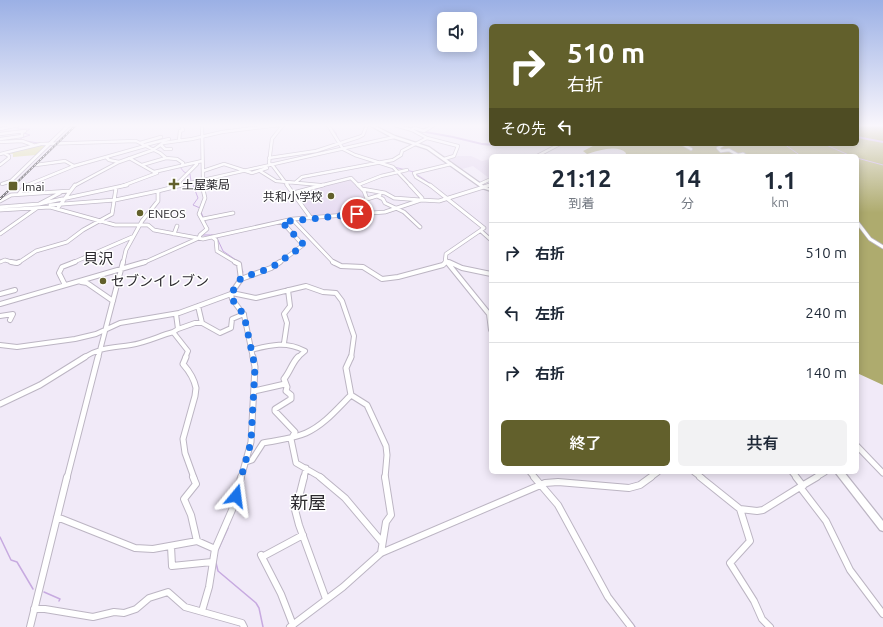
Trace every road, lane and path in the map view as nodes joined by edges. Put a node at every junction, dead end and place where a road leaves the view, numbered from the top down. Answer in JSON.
{"nodes":[{"id":1,"x":6,"y":154,"type":"edge"},
{"id":2,"x":38,"y":154,"type":"edge"},
{"id":3,"x":115,"y":154,"type":"edge"},
{"id":4,"x":140,"y":154,"type":"edge"},
{"id":5,"x":162,"y":154,"type":"edge"},
{"id":6,"x":202,"y":154,"type":"edge"},
{"id":7,"x":270,"y":154,"type":"edge"},
{"id":8,"x":294,"y":154,"type":"edge"},
{"id":9,"x":316,"y":154,"type":"edge"},
{"id":10,"x":354,"y":154,"type":"edge"},
{"id":11,"x":401,"y":154,"type":"edge"},
{"id":12,"x":437,"y":154,"type":"edge"},
{"id":13,"x":455,"y":154,"type":"edge"},
{"id":14,"x":106,"y":157,"type":"junction"},
{"id":15,"x":129,"y":158,"type":"junction"},
{"id":16,"x":166,"y":158,"type":"junction"},
{"id":17,"x":269,"y":158,"type":"junction"},
{"id":18,"x":444,"y":159,"type":"junction"},
{"id":19,"x":202,"y":161,"type":"junction"},
{"id":20,"x":119,"y":162,"type":"junction"},
{"id":21,"x":378,"y":163,"type":"junction"},
{"id":22,"x":182,"y":164,"type":"junction"},
{"id":23,"x":197,"y":164,"type":"junction"},
{"id":24,"x":451,"y":164,"type":"junction"},
{"id":25,"x":0,"y":165,"type":"edge"},
{"id":26,"x":36,"y":165,"type":"dead end"},
{"id":27,"x":142,"y":165,"type":"junction"},
{"id":28,"x":271,"y":165,"type":"junction"},
{"id":29,"x":74,"y":166,"type":"junction"},
{"id":30,"x":393,"y":167,"type":"junction"},
{"id":31,"x":248,"y":170,"type":"junction"},
{"id":32,"x":407,"y":170,"type":"junction"},
{"id":33,"x":203,"y":171,"type":"junction"},
{"id":34,"x":260,"y":171,"type":"junction"},
{"id":35,"x":154,"y":172,"type":"junction"},
{"id":36,"x":398,"y":172,"type":"junction"},
{"id":37,"x":414,"y":173,"type":"junction"},
{"id":38,"x":203,"y":180,"type":"junction"},
{"id":39,"x":489,"y":180,"type":"edge"},
{"id":40,"x":284,"y":181,"type":"junction"},
{"id":41,"x":296,"y":182,"type":"junction"},
{"id":42,"x":2,"y":184,"type":"dead end"},
{"id":43,"x":322,"y":185,"type":"junction"},
{"id":44,"x":358,"y":185,"type":"junction"},
{"id":45,"x":481,"y":185,"type":"junction"},
{"id":46,"x":489,"y":185,"type":"edge"},
{"id":47,"x":116,"y":188,"type":"junction"},
{"id":48,"x":173,"y":188,"type":"junction"},
{"id":49,"x":362,"y":189,"type":"junction"},
{"id":50,"x":489,"y":189,"type":"edge"},
{"id":51,"x":70,"y":191,"type":"junction"},
{"id":52,"x":158,"y":191,"type":"junction"},
{"id":53,"x":21,"y":192,"type":"junction"},
{"id":54,"x":62,"y":192,"type":"junction"},
{"id":55,"x":293,"y":193,"type":"junction"},
{"id":56,"x":385,"y":193,"type":"junction"},
{"id":57,"x":12,"y":194,"type":"junction"},
{"id":58,"x":377,"y":196,"type":"junction"},
{"id":59,"x":367,"y":199,"type":"junction"},
{"id":60,"x":448,"y":199,"type":"junction"},
{"id":61,"x":64,"y":200,"type":"junction"},
{"id":62,"x":115,"y":200,"type":"junction"},
{"id":63,"x":421,"y":200,"type":"junction"},
{"id":64,"x":0,"y":202,"type":"edge"},
{"id":65,"x":60,"y":204,"type":"junction"},
{"id":66,"x":38,"y":206,"type":"junction"},
{"id":67,"x":0,"y":208,"type":"edge"},
{"id":68,"x":396,"y":208,"type":"junction"},
{"id":69,"x":57,"y":209,"type":"junction"},
{"id":70,"x":233,"y":213,"type":"dead end"},
{"id":71,"x":344,"y":215,"type":"junction"},
{"id":72,"x":311,"y":218,"type":"junction"},
{"id":73,"x":203,"y":219,"type":"junction"},
{"id":74,"x":293,"y":220,"type":"junction"},
{"id":75,"x":100,"y":221,"type":"junction"},
{"id":76,"x":282,"y":222,"type":"junction"},
{"id":77,"x":859,"y":224,"type":"edge"},
{"id":78,"x":139,"y":225,"type":"junction"},
{"id":79,"x":178,"y":226,"type":"dead end"},
{"id":80,"x":420,"y":228,"type":"dead end"},
{"id":81,"x":481,"y":231,"type":"junction"},
{"id":82,"x":0,"y":234,"type":"edge"},
{"id":83,"x":174,"y":234,"type":"junction"},
{"id":84,"x":132,"y":237,"type":"junction"},
{"id":85,"x":212,"y":237,"type":"junction"},
{"id":86,"x":199,"y":238,"type":"junction"},
{"id":87,"x":489,"y":238,"type":"edge"},
{"id":88,"x":883,"y":247,"type":"edge"},
{"id":89,"x":446,"y":260,"type":"junction"},
{"id":90,"x":0,"y":262,"type":"edge"},
{"id":91,"x":120,"y":270,"type":"junction"},
{"id":92,"x":489,"y":274,"type":"edge"},
{"id":93,"x":241,"y":278,"type":"junction"},
{"id":94,"x":79,"y":281,"type":"junction"},
{"id":95,"x":65,"y":285,"type":"junction"},
{"id":96,"x":15,"y":290,"type":"dead end"},
{"id":97,"x":288,"y":290,"type":"junction"},
{"id":98,"x":232,"y":293,"type":"junction"},
{"id":99,"x":0,"y":294,"type":"edge"},
{"id":100,"x":113,"y":301,"type":"junction"},
{"id":101,"x":0,"y":304,"type":"edge"},
{"id":102,"x":198,"y":306,"type":"junction"},
{"id":103,"x":176,"y":314,"type":"junction"},
{"id":104,"x":244,"y":314,"type":"junction"},
{"id":105,"x":489,"y":314,"type":"edge"},
{"id":106,"x":0,"y":316,"type":"edge"},
{"id":107,"x":10,"y":320,"type":"dead end"},
{"id":108,"x":202,"y":323,"type":"junction"},
{"id":109,"x":105,"y":330,"type":"junction"},
{"id":110,"x":176,"y":330,"type":"junction"},
{"id":111,"x":284,"y":343,"type":"junction"},
{"id":112,"x":0,"y":345,"type":"edge"},
{"id":113,"x":101,"y":349,"type":"junction"},
{"id":114,"x":251,"y":350,"type":"junction"},
{"id":115,"x":286,"y":384,"type":"junction"},
{"id":116,"x":254,"y":391,"type":"junction"},
{"id":117,"x":351,"y":395,"type":"junction"},
{"id":118,"x":0,"y":404,"type":"edge"},
{"id":119,"x":294,"y":436,"type":"junction"},
{"id":120,"x":859,"y":448,"type":"edge"},
{"id":121,"x":246,"y":462,"type":"junction"},
{"id":122,"x":306,"y":468,"type":"junction"},
{"id":123,"x":883,"y":473,"type":"edge"},
{"id":124,"x":532,"y":474,"type":"edge"},
{"id":125,"x":655,"y":474,"type":"edge"},
{"id":126,"x":697,"y":474,"type":"edge"},
{"id":127,"x":793,"y":474,"type":"edge"},
{"id":128,"x":822,"y":474,"type":"edge"},
{"id":129,"x":841,"y":474,"type":"edge"},
{"id":130,"x":543,"y":484,"type":"junction"},
{"id":131,"x":802,"y":487,"type":"junction"},
{"id":132,"x":740,"y":509,"type":"junction"},
{"id":133,"x":57,"y":517,"type":"junction"},
{"id":134,"x":883,"y":527,"type":"edge"},
{"id":135,"x":303,"y":535,"type":"junction"},
{"id":136,"x":197,"y":541,"type":"junction"},
{"id":137,"x":382,"y":542,"type":"junction"},
{"id":138,"x":171,"y":546,"type":"junction"},
{"id":139,"x":215,"y":549,"type":"junction"},
{"id":140,"x":381,"y":553,"type":"junction"},
{"id":141,"x":212,"y":562,"type":"junction"},
{"id":142,"x":326,"y":599,"type":"junction"},
{"id":143,"x":34,"y":609,"type":"junction"},
{"id":144,"x":202,"y":611,"type":"junction"},
{"id":145,"x":883,"y":614,"type":"edge"},
{"id":146,"x":292,"y":626,"type":"edge"},
{"id":147,"x":30,"y":627,"type":"edge"},
{"id":148,"x":244,"y":627,"type":"edge"},
{"id":149,"x":631,"y":627,"type":"edge"},
{"id":150,"x":770,"y":627,"type":"edge"}],
"edges":[{"from":1,"to":25,"type":"street"},
{"from":2,"to":42,"type":"street"},
{"from":3,"to":14,"type":"street"},
{"from":4,"to":15,"type":"street"},
{"from":5,"to":16,"type":"street"},
{"from":6,"to":19,"type":"street"},
{"from":7,"to":17,"type":"street"},
{"from":8,"to":17,"type":"street"},
{"from":9,"to":28,"type":"street"},
{"from":10,"to":21,"type":"street"},
{"from":11,"to":21,"type":"street"},
{"from":12,"to":18,"type":"main road"},
{"from":13,"to":18,"type":"street"},
{"from":14,"to":20,"type":"street"},
{"from":14,"to":29,"type":"street"},
{"from":15,"to":20,"type":"street"},
{"from":15,"to":27,"type":"street"},
{"from":16,"to":22,"type":"street"},
{"from":16,"to":27,"type":"street"},
{"from":17,"to":28,"type":"street"},
{"from":18,"to":24,"type":"main road"},
{"from":19,"to":23,"type":"street"},
{"from":19,"to":33,"type":"street"},
{"from":20,"to":51,"type":"street"},
{"from":21,"to":30,"type":"street"},
{"from":21,"to":41,"type":"street"},
{"from":22,"to":23,"type":"street"},
{"from":22,"to":35,"type":"street"},
{"from":23,"to":48,"type":"street"},
{"from":24,"to":37,"type":"street"},
{"from":24,"to":45,"type":"main road"},
{"from":26,"to":29,"type":"street"},
{"from":27,"to":35,"type":"street"},
{"from":28,"to":31,"type":"street"},
{"from":28,"to":34,"type":"street"},
{"from":28,"to":40,"type":"street"},
{"from":29,"to":53,"type":"street"},
{"from":30,"to":32,"type":"street"},
{"from":30,"to":36,"type":"street"},
{"from":31,"to":33,"type":"street"},
{"from":31,"to":34,"type":"street"},
{"from":31,"to":38,"type":"street"},
{"from":32,"to":36,"type":"street"},
{"from":32,"to":37,"type":"street"},
{"from":33,"to":38,"type":"street"},
{"from":34,"to":40,"type":"street"},
{"from":35,"to":47,"type":"street"},
{"from":36,"to":44,"type":"street"},
{"from":36,"to":63,"type":"street"},
{"from":37,"to":60,"type":"street"},
{"from":38,"to":48,"type":"street"},
{"from":38,"to":73,"type":"street"},
{"from":39,"to":45,"type":"street"},
{"from":40,"to":41,"type":"street"},
{"from":40,"to":55,"type":"street"},
{"from":41,"to":43,"type":"street"},
{"from":43,"to":44,"type":"street"},
{"from":43,"to":55,"type":"street"},
{"from":44,"to":49,"type":"street"},
{"from":45,"to":46,"type":"street"},
{"from":45,"to":50,"type":"main road"},
{"from":45,"to":60,"type":"street"},
{"from":47,"to":61,"type":"street"},
{"from":47,"to":62,"type":"street"},
{"from":48,"to":52,"type":"street"},
{"from":49,"to":56,"type":"street"},
{"from":49,"to":59,"type":"street"},
{"from":51,"to":54,"type":"street"},
{"from":51,"to":61,"type":"street"},
{"from":52,"to":62,"type":"street"},
{"from":52,"to":78,"type":"street"},
{"from":53,"to":54,"type":"street"},
{"from":53,"to":57,"type":"street"},
{"from":53,"to":57,"type":"street"},
{"from":54,"to":66,"type":"street"},
{"from":55,"to":72,"type":"street"},
{"from":56,"to":58,"type":"street"},
{"from":56,"to":63,"type":"street"},
{"from":57,"to":64,"type":"street"},
{"from":58,"to":59,"type":"street"},
{"from":58,"to":68,"type":"street"},
{"from":59,"to":71,"type":"street"},
{"from":60,"to":63,"type":"street"},
{"from":60,"to":81,"type":"street"},
{"from":61,"to":65,"type":"street"},
{"from":61,"to":66,"type":"street"},
{"from":62,"to":65,"type":"street"},
{"from":62,"to":75,"type":"street"},
{"from":63,"to":68,"type":"street"},
{"from":65,"to":67,"type":"street"},
{"from":65,"to":69,"type":"street"},
{"from":66,"to":67,"type":"street"},
{"from":66,"to":69,"type":"street"},
{"from":66,"to":82,"type":"street"},
{"from":68,"to":71,"type":"street"},
{"from":68,"to":80,"type":"street"},
{"from":69,"to":75,"type":"street"},
{"from":70,"to":73,"type":"street"},
{"from":71,"to":72,"type":"street"},
{"from":72,"to":74,"type":"street"},
{"from":73,"to":86,"type":"street"},
{"from":74,"to":76,"type":"street"},
{"from":74,"to":89,"type":"street"},
{"from":75,"to":78,"type":"street"},
{"from":75,"to":90,"type":"street"},
{"from":76,"to":85,"type":"street"},
{"from":76,"to":93,"type":"street"},
{"from":77,"to":88,"type":"street"},
{"from":78,"to":83,"type":"street"},
{"from":78,"to":84,"type":"street"},
{"from":79,"to":83,"type":"street"},
{"from":81,"to":87,"type":"street"},
{"from":81,"to":89,"type":"street"},
{"from":83,"to":86,"type":"street"},
{"from":84,"to":91,"type":"street"},
{"from":84,"to":95,"type":"street"},
{"from":85,"to":86,"type":"street"},
{"from":85,"to":93,"type":"street"},
{"from":86,"to":91,"type":"street"},
{"from":89,"to":92,"type":"street"},
{"from":89,"to":105,"type":"street"},
{"from":91,"to":94,"type":"street"},
{"from":91,"to":100,"type":"street"},
{"from":93,"to":98,"type":"street"},
{"from":94,"to":95,"type":"street"},
{"from":94,"to":100,"type":"street"},
{"from":95,"to":101,"type":"street"},
{"from":96,"to":99,"type":"street"},
{"from":97,"to":98,"type":"street"},
{"from":97,"to":111,"type":"street"},
{"from":97,"to":117,"type":"street"},
{"from":98,"to":102,"type":"street"},
{"from":98,"to":104,"type":"street"},
{"from":100,"to":109,"type":"street"},
{"from":102,"to":103,"type":"street"},
{"from":102,"to":108,"type":"street"},
{"from":103,"to":109,"type":"street"},
{"from":103,"to":110,"type":"street"},
{"from":104,"to":108,"type":"street"},
{"from":104,"to":114,"type":"street"},
{"from":106,"to":107,"type":"street"},
{"from":108,"to":110,"type":"street"},
{"from":109,"to":112,"type":"street"},
{"from":109,"to":113,"type":"street"},
{"from":110,"to":113,"type":"street"},
{"from":110,"to":136,"type":"street"},
{"from":111,"to":114,"type":"street"},
{"from":111,"to":115,"type":"street"},
{"from":113,"to":118,"type":"street"},
{"from":113,"to":133,"type":"street"},
{"from":114,"to":116,"type":"street"},
{"from":115,"to":116,"type":"street"},
{"from":115,"to":119,"type":"street"},
{"from":116,"to":121,"type":"street"},
{"from":117,"to":119,"type":"street"},
{"from":117,"to":137,"type":"street"},
{"from":119,"to":121,"type":"street"},
{"from":119,"to":122,"type":"street"},
{"from":120,"to":123,"type":"street"},
{"from":121,"to":139,"type":"street"},
{"from":122,"to":135,"type":"street"},
{"from":122,"to":137,"type":"street"},
{"from":124,"to":130,"type":"street"},
{"from":125,"to":130,"type":"street"},
{"from":126,"to":132,"type":"street"},
{"from":127,"to":131,"type":"street"},
{"from":128,"to":131,"type":"street"},
{"from":129,"to":134,"type":"main road"},
{"from":130,"to":140,"type":"street"},
{"from":130,"to":149,"type":"street"},
{"from":131,"to":132,"type":"street"},
{"from":131,"to":145,"type":"street"},
{"from":132,"to":150,"type":"street"},
{"from":133,"to":138,"type":"street"},
{"from":133,"to":143,"type":"street"},
{"from":135,"to":142,"type":"street"},
{"from":135,"to":146,"type":"street"},
{"from":136,"to":138,"type":"street"},
{"from":136,"to":139,"type":"street"},
{"from":137,"to":140,"type":"street"},
{"from":138,"to":141,"type":"street"},
{"from":139,"to":141,"type":"street"},
{"from":140,"to":142,"type":"street"},
{"from":141,"to":144,"type":"street"},
{"from":142,"to":146,"type":"street"},
{"from":143,"to":144,"type":"street"},
{"from":143,"to":147,"type":"street"},
{"from":144,"to":148,"type":"street"}]}
